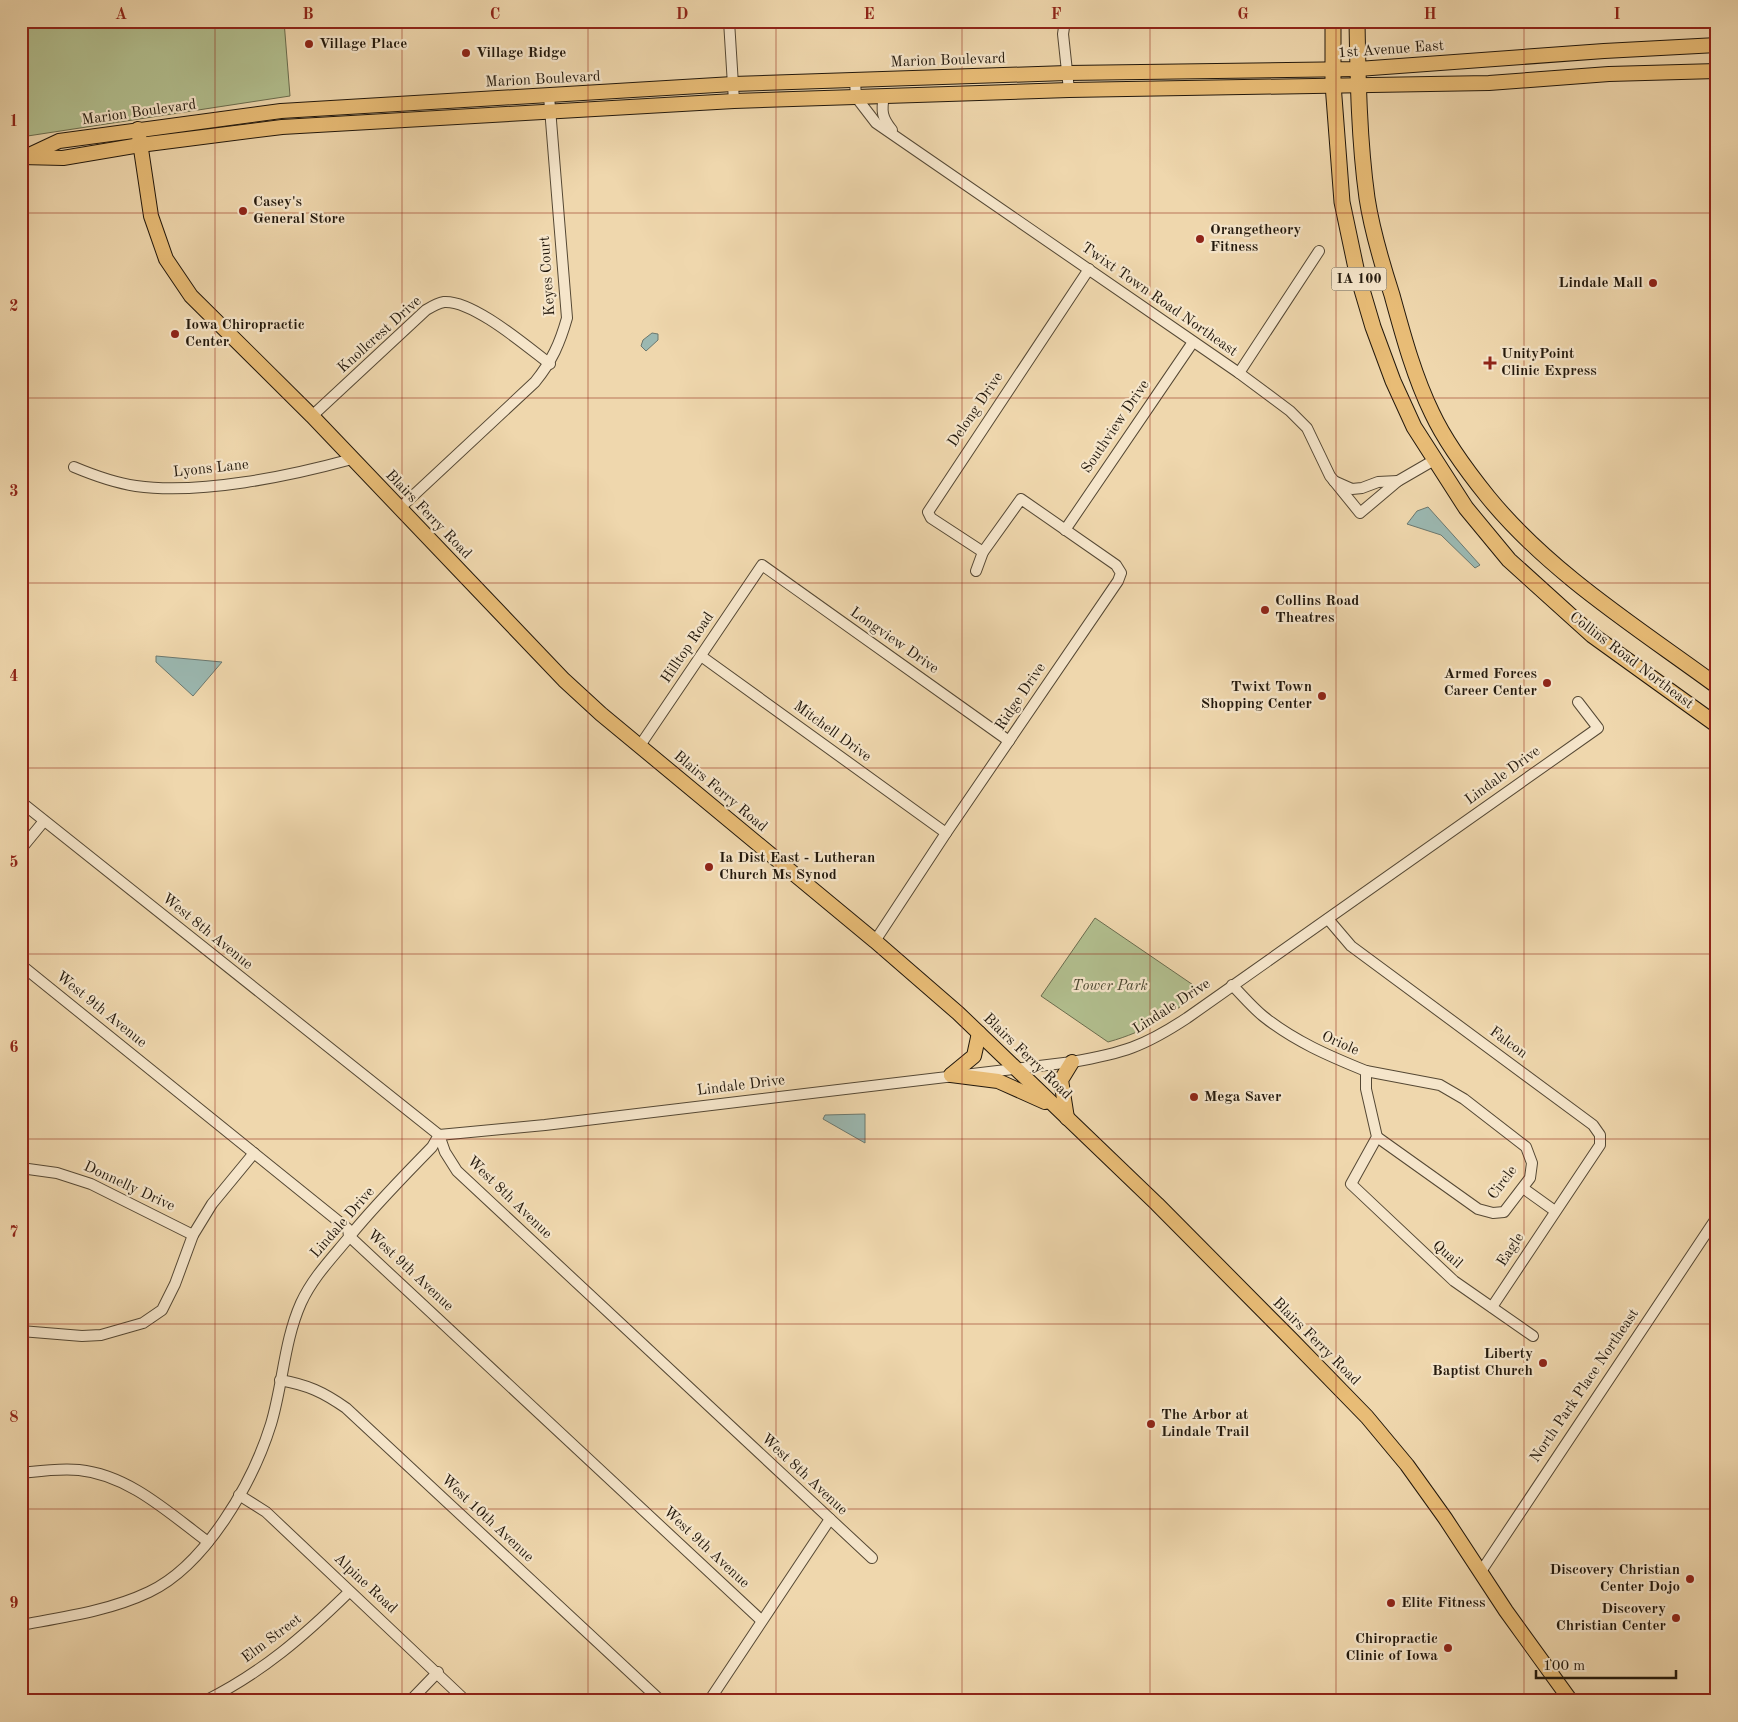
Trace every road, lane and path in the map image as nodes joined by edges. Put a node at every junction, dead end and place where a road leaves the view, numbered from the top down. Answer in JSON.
{"nodes":[{"id":1,"x":729,"y":21,"type":"edge"},
{"id":2,"x":1065,"y":21,"type":"edge"},
{"id":3,"x":1333,"y":21,"type":"edge"},
{"id":4,"x":1357,"y":21,"type":"edge"},
{"id":5,"x":1717,"y":45,"type":"edge"},
{"id":6,"x":1717,"y":71,"type":"edge"},
{"id":7,"x":1067,"y":73,"type":"junction"},
{"id":8,"x":1358,"y":76,"type":"junction"},
{"id":9,"x":1333,"y":77,"type":"junction"},
{"id":10,"x":855,"y":81,"type":"junction"},
{"id":11,"x":733,"y":84,"type":"junction"},
{"id":12,"x":1069,"y":90,"type":"junction"},
{"id":13,"x":550,"y":96,"type":"junction"},
{"id":14,"x":884,"y":96,"type":"junction"},
{"id":15,"x":856,"y":97,"type":"junction"},
{"id":16,"x":734,"y":101,"type":"junction"},
{"id":17,"x":550,"y":111,"type":"junction"},
{"id":18,"x":138,"y":129,"type":"junction"},
{"id":19,"x":899,"y":139,"type":"junction"},
{"id":20,"x":140,"y":145,"type":"junction"},
{"id":21,"x":24,"y":156,"type":"edge"},
{"id":22,"x":1320,"y":251,"type":"dead end"},
{"id":23,"x":1088,"y":269,"type":"junction"},
{"id":24,"x":1192,"y":342,"type":"junction"},
{"id":25,"x":550,"y":364,"type":"junction"},
{"id":26,"x":1239,"y":373,"type":"junction"},
{"id":27,"x":312,"y":416,"type":"junction"},
{"id":28,"x":352,"y":458,"type":"junction"},
{"id":29,"x":1436,"y":459,"type":"junction"},
{"id":30,"x":74,"y":467,"type":"dead end"},
{"id":31,"x":1333,"y":481,"type":"junction"},
{"id":32,"x":1398,"y":481,"type":"junction"},
{"id":33,"x":400,"y":508,"type":"junction"},
{"id":34,"x":1065,"y":530,"type":"junction"},
{"id":35,"x":983,"y":552,"type":"junction"},
{"id":36,"x":762,"y":565,"type":"joint"},
{"id":37,"x":976,"y":571,"type":"dead end"},
{"id":38,"x":701,"y":656,"type":"junction"},
{"id":39,"x":1717,"y":686,"type":"edge"},
{"id":40,"x":1578,"y":702,"type":"dead end"},
{"id":41,"x":1717,"y":725,"type":"edge"},
{"id":42,"x":1009,"y":741,"type":"junction"},
{"id":43,"x":640,"y":747,"type":"junction"},
{"id":44,"x":21,"y":802,"type":"edge"},
{"id":45,"x":44,"y":821,"type":"junction"},
{"id":46,"x":946,"y":832,"type":"junction"},
{"id":47,"x":21,"y":849,"type":"edge"},
{"id":48,"x":1328,"y":919,"type":"junction"},
{"id":49,"x":875,"y":941,"type":"junction"},
{"id":50,"x":21,"y":965,"type":"edge"},
{"id":51,"x":1232,"y":986,"type":"junction"},
{"id":52,"x":979,"y":1033,"type":"junction"},
{"id":53,"x":1072,"y":1062,"type":"junction"},
{"id":54,"x":1015,"y":1068,"type":"junction"},
{"id":55,"x":1366,"y":1071,"type":"junction"},
{"id":56,"x":951,"y":1075,"type":"junction"},
{"id":57,"x":1056,"y":1107,"type":"junction"},
{"id":58,"x":1067,"y":1118,"type":"junction"},
{"id":59,"x":439,"y":1135,"type":"junction"},
{"id":60,"x":1377,"y":1137,"type":"junction"},
{"id":61,"x":254,"y":1153,"type":"junction"},
{"id":62,"x":21,"y":1168,"type":"edge"},
{"id":63,"x":1523,"y":1188,"type":"junction"},
{"id":64,"x":1555,"y":1211,"type":"junction"},
{"id":65,"x":1717,"y":1217,"type":"edge"},
{"id":66,"x":193,"y":1235,"type":"junction"},
{"id":67,"x":349,"y":1236,"type":"junction"},
{"id":68,"x":1492,"y":1307,"type":"junction"},
{"id":69,"x":21,"y":1331,"type":"edge"},
{"id":70,"x":1532,"y":1336,"type":"dead end"},
{"id":71,"x":280,"y":1380,"type":"junction"},
{"id":72,"x":21,"y":1473,"type":"edge"},
{"id":73,"x":239,"y":1495,"type":"junction"},
{"id":74,"x":830,"y":1519,"type":"junction"},
{"id":75,"x":208,"y":1542,"type":"junction"},
{"id":76,"x":872,"y":1558,"type":"dead end"},
{"id":77,"x":1478,"y":1570,"type":"junction"},
{"id":78,"x":349,"y":1592,"type":"junction"},
{"id":79,"x":761,"y":1620,"type":"junction"},
{"id":80,"x":21,"y":1625,"type":"edge"},
{"id":81,"x":438,"y":1672,"type":"junction"},
{"id":82,"x":205,"y":1701,"type":"edge"},
{"id":83,"x":410,"y":1701,"type":"edge"},
{"id":84,"x":466,"y":1701,"type":"edge"},
{"id":85,"x":661,"y":1701,"type":"edge"},
{"id":86,"x":709,"y":1701,"type":"edge"},
{"id":87,"x":1571,"y":1701,"type":"edge"}],
"edges":[{"from":1,"to":11,"type":"street"},
{"from":2,"to":7,"type":"street"},
{"from":3,"to":9,"type":"highway","number":"IA 100"},
{"from":4,"to":8,"type":"highway","number":"IA 100"},
{"from":5,"to":8,"type":"main road","name":"1st Avenue East"},
{"from":6,"to":8,"type":"main road","name":"1st Avenue East"},
{"from":7,"to":9,"type":"main road","name":"1st Avenue East"},
{"from":7,"to":10,"type":"main road","name":"Marion Boulevard"},
{"from":7,"to":12,"type":"street"},
{"from":8,"to":9,"type":"main road","name":"1st Avenue East"},
{"from":8,"to":39,"type":"highway","name":"Collins Road Northeast","number":"IA 100"},
{"from":9,"to":12,"type":"main road","name":"1st Avenue East"},
{"from":9,"to":29,"type":"highway","name":"Collins Road Northeast","number":"IA 100"},
{"from":10,"to":11,"type":"main road","name":"Marion Boulevard"},
{"from":10,"to":15,"type":"street"},
{"from":11,"to":13,"type":"main road","name":"Marion Boulevard"},
{"from":11,"to":16,"type":"street"},
{"from":12,"to":14,"type":"main road","name":"Marion Boulevard"},
{"from":13,"to":17,"type":"street","name":"Keyes Court"},
{"from":13,"to":18,"type":"main road","name":"Marion Boulevard"},
{"from":14,"to":15,"type":"main road","name":"Marion Boulevard"},
{"from":14,"to":19,"type":"street"},
{"from":15,"to":16,"type":"main road","name":"Marion Boulevard"},
{"from":15,"to":19,"type":"street","name":"Twixt Town Road Northeast"},
{"from":16,"to":17,"type":"main road","name":"Marion Boulevard"},
{"from":17,"to":20,"type":"main road","name":"Marion Boulevard"},
{"from":17,"to":25,"type":"street","name":"Keyes Court"},
{"from":18,"to":20,"type":"main road","name":"Blairs Ferry Road"},
{"from":18,"to":21,"type":"main road","name":"Marion Boulevard"},
{"from":19,"to":23,"type":"street","name":"Twixt Town Road Northeast"},
{"from":20,"to":21,"type":"main road","name":"Marion Boulevard"},
{"from":20,"to":27,"type":"main road","name":"Blairs Ferry Road"},
{"from":22,"to":26,"type":"street"},
{"from":23,"to":24,"type":"street","name":"Twixt Town Road Northeast"},
{"from":23,"to":35,"type":"street","name":"Delong Drive"},
{"from":24,"to":26,"type":"street","name":"Twixt Town Road Northeast"},
{"from":24,"to":34,"type":"street","name":"Southview Drive"},
{"from":25,"to":27,"type":"street","name":"Knollcrest Drive"},
{"from":25,"to":33,"type":"street","name":"Keyes Court"},
{"from":26,"to":31,"type":"street","name":"Twixt Town Road Northeast"},
{"from":27,"to":28,"type":"main road","name":"Blairs Ferry Road"},
{"from":28,"to":30,"type":"street","name":"Lyons Lane"},
{"from":28,"to":33,"type":"main road","name":"Blairs Ferry Road"},
{"from":29,"to":32,"type":"street","name":"Twixt Town Road Northeast"},
{"from":29,"to":41,"type":"highway","name":"Collins Road Northeast","number":"IA 100"},
{"from":31,"to":32,"type":"street","name":"Twixt Town Road Northeast"},
{"from":31,"to":32,"type":"street","name":"Twixt Town Road Northeast"},
{"from":33,"to":43,"type":"main road","name":"Blairs Ferry Road"},
{"from":34,"to":35,"type":"street","name":"Ridge Drive"},
{"from":34,"to":42,"type":"street","name":"Ridge Drive"},
{"from":35,"to":37,"type":"street"},
{"from":36,"to":38,"type":"street","name":"Hilltop Road"},
{"from":36,"to":42,"type":"street","name":"Longview Drive"},
{"from":38,"to":43,"type":"street","name":"Hilltop Road"},
{"from":38,"to":46,"type":"street","name":"Mitchell Drive"},
{"from":40,"to":48,"type":"street","name":"Lindale Drive"},
{"from":42,"to":46,"type":"street","name":"Ridge Drive"},
{"from":43,"to":49,"type":"main road","name":"Blairs Ferry Road"},
{"from":44,"to":45,"type":"street","name":"West 8th Avenue"},
{"from":45,"to":47,"type":"street"},
{"from":45,"to":59,"type":"street","name":"West 8th Avenue"},
{"from":46,"to":49,"type":"street","name":"Ridge Drive"},
{"from":48,"to":51,"type":"street","name":"Lindale Drive"},
{"from":48,"to":64,"type":"street","name":"Falcon"},
{"from":49,"to":52,"type":"main road","name":"Blairs Ferry Road"},
{"from":50,"to":61,"type":"street","name":"West 9th Avenue"},
{"from":51,"to":53,"type":"street","name":"Lindale Drive"},
{"from":51,"to":55,"type":"street","name":"Oriole"},
{"from":52,"to":54,"type":"main road","name":"Blairs Ferry Road"},
{"from":52,"to":56,"type":"main road"},
{"from":53,"to":54,"type":"street","name":"Lindale Drive"},
{"from":53,"to":58,"type":"main road"},
{"from":54,"to":56,"type":"street","name":"Lindale Drive"},
{"from":54,"to":57,"type":"main road","name":"Blairs Ferry Road"},
{"from":55,"to":60,"type":"street","name":"Oriole"},
{"from":55,"to":63,"type":"street","name":"Circle"},
{"from":56,"to":57,"type":"main road"},
{"from":56,"to":59,"type":"street","name":"Lindale Drive"},
{"from":57,"to":58,"type":"main road","name":"Blairs Ferry Road"},
{"from":58,"to":77,"type":"main road","name":"Blairs Ferry Road"},
{"from":59,"to":67,"type":"street","name":"Lindale Drive"},
{"from":59,"to":74,"type":"street","name":"West 8th Avenue"},
{"from":60,"to":63,"type":"street","name":"Circle"},
{"from":60,"to":68,"type":"street","name":"Quail"},
{"from":61,"to":66,"type":"street"},
{"from":61,"to":67,"type":"street","name":"West 9th Avenue"},
{"from":62,"to":66,"type":"street","name":"Donnelly Drive"},
{"from":63,"to":64,"type":"street"},
{"from":64,"to":68,"type":"street","name":"Eagle"},
{"from":65,"to":77,"type":"street","name":"North Park Place Northeast"},
{"from":66,"to":69,"type":"street"},
{"from":67,"to":71,"type":"street","name":"Lindale Drive"},
{"from":67,"to":79,"type":"street","name":"West 9th Avenue"},
{"from":68,"to":70,"type":"street","name":"Quail"},
{"from":71,"to":73,"type":"street","name":"Lindale Drive"},
{"from":71,"to":85,"type":"street","name":"West 10th Avenue"},
{"from":72,"to":75,"type":"street"},
{"from":73,"to":75,"type":"street","name":"Lindale Drive"},
{"from":73,"to":78,"type":"street","name":"Alpine Road"},
{"from":74,"to":76,"type":"street","name":"West 8th Avenue"},
{"from":74,"to":79,"type":"street"},
{"from":75,"to":80,"type":"street","name":"Lindale Drive"},
{"from":77,"to":87,"type":"main road","name":"Blairs Ferry Road"},
{"from":78,"to":81,"type":"street","name":"Alpine Road"},
{"from":78,"to":82,"type":"street","name":"Elm Street"},
{"from":79,"to":86,"type":"street"},
{"from":81,"to":83,"type":"street"},
{"from":81,"to":84,"type":"street","name":"Alpine Road"}]}
